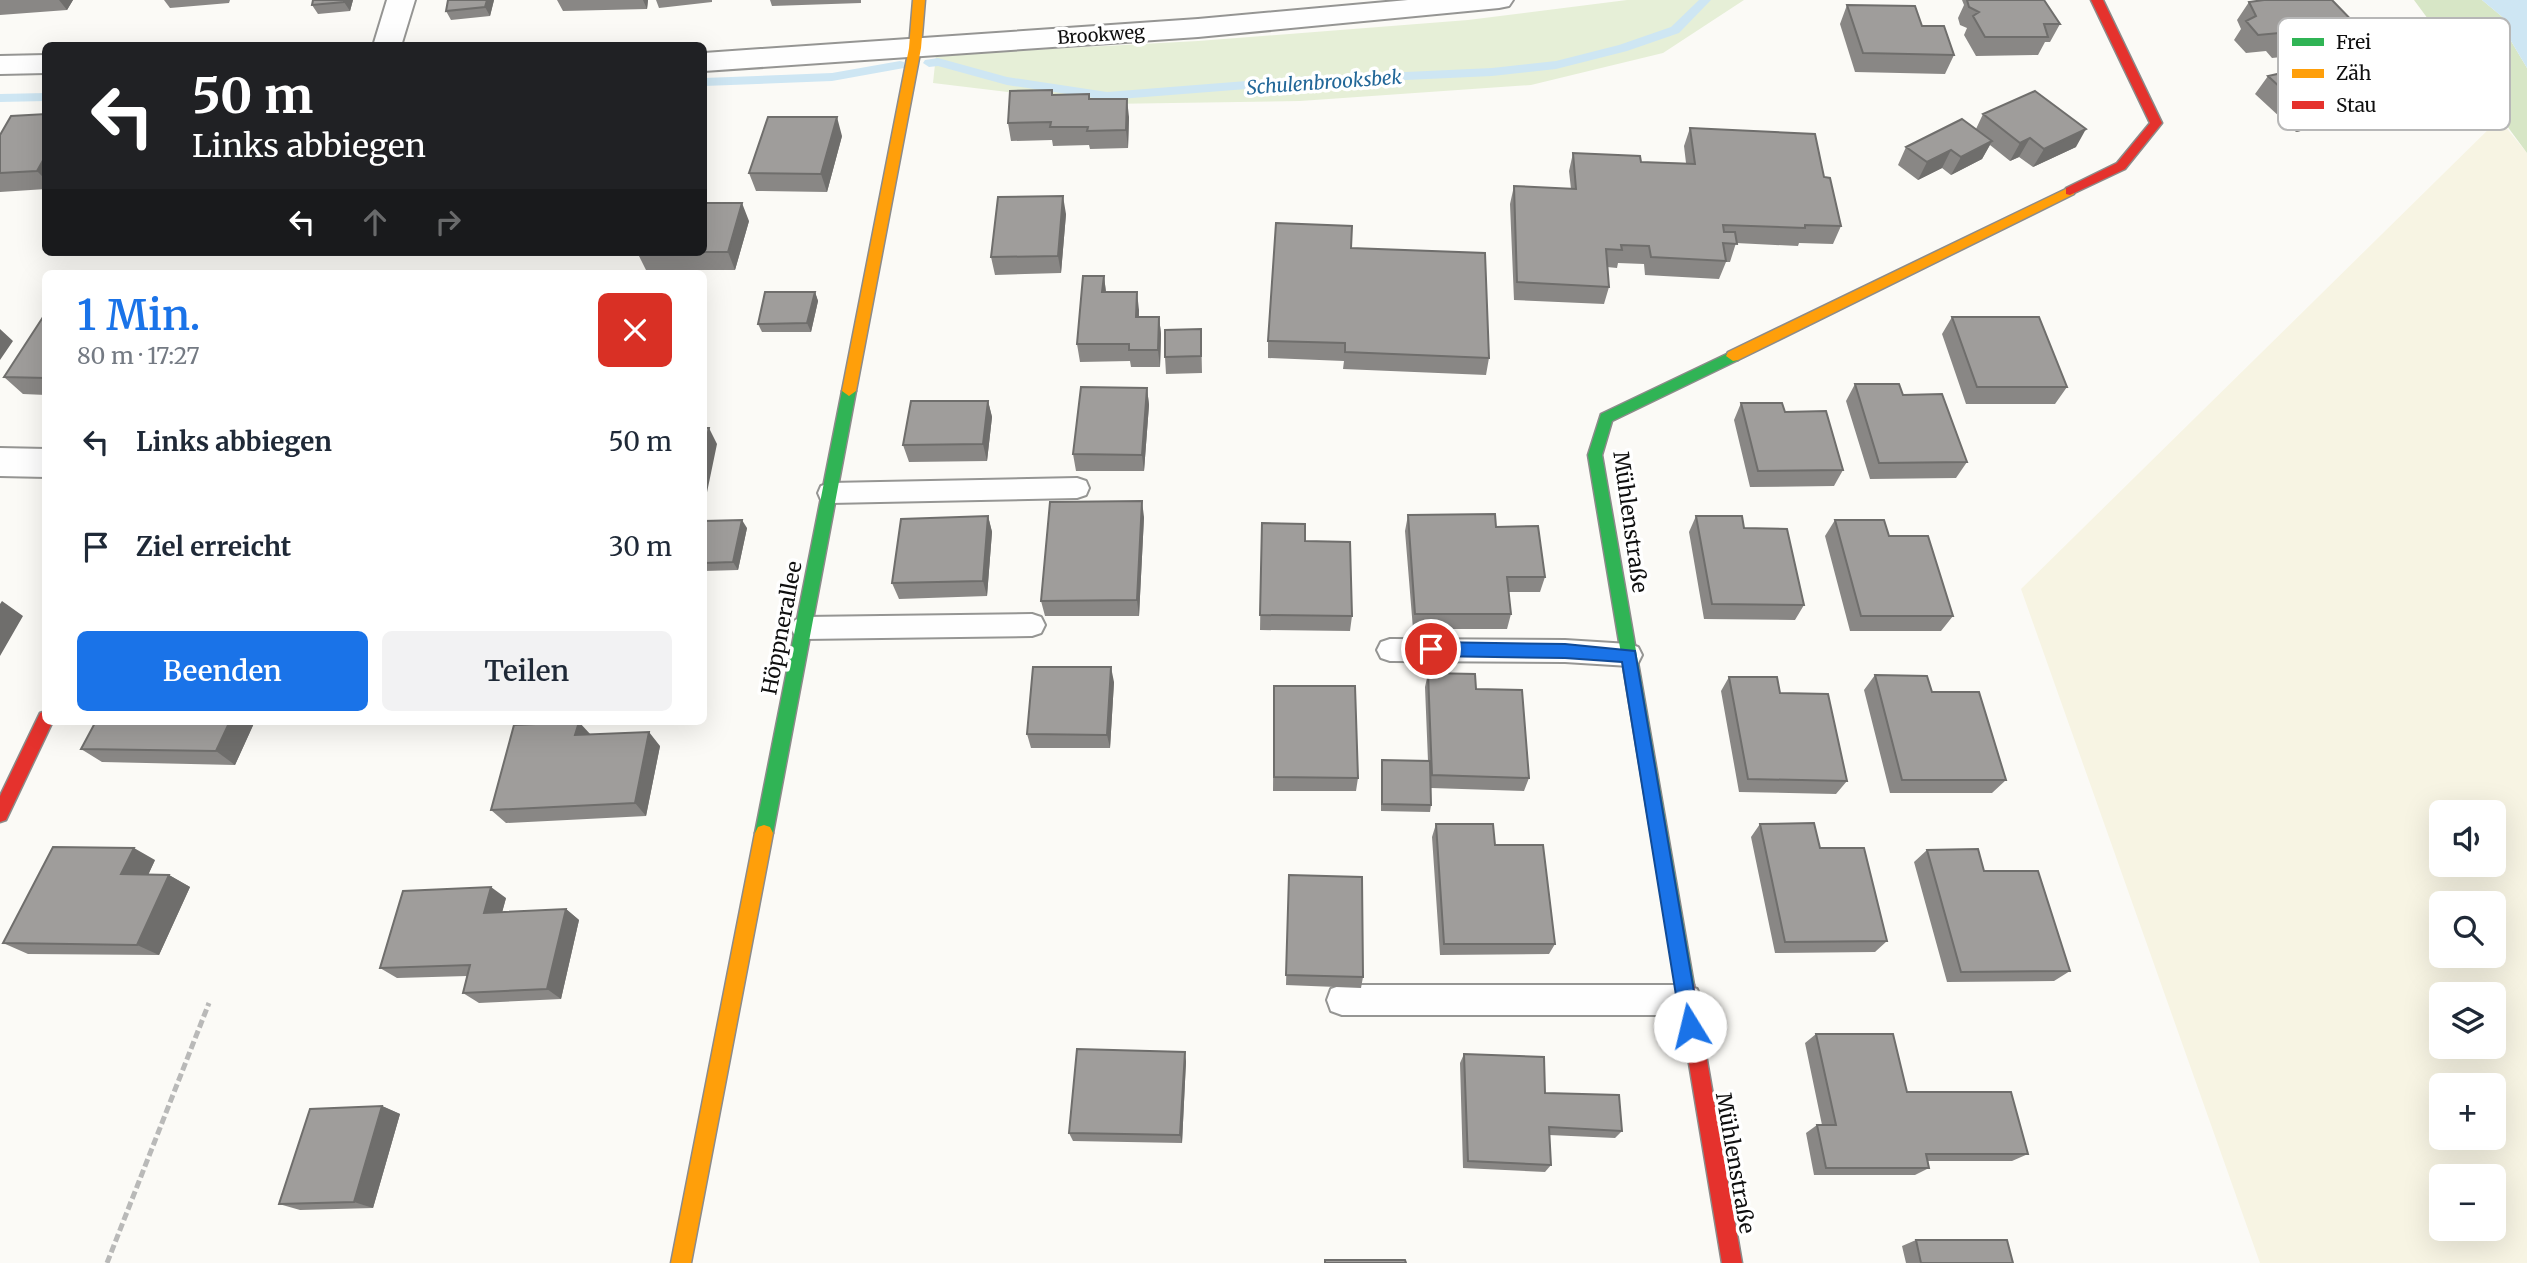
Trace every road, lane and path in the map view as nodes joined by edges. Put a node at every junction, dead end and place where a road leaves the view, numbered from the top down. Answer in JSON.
{"nodes":[{"id":1,"x":401,"y":0,"type":"edge"},
{"id":2,"x":919,"y":0,"type":"edge"},
{"id":3,"x":1499,"y":0,"type":"edge"},
{"id":4,"x":2097,"y":0,"type":"edge"},
{"id":5,"x":388,"y":42,"type":"edge"},
{"id":6,"x":915,"y":48,"type":"junction"},
{"id":7,"x":707,"y":62,"type":"edge"},
{"id":8,"x":42,"y":64,"type":"edge"},
{"id":9,"x":0,"y":65,"type":"edge"},
{"id":10,"x":0,"y":462,"type":"edge"},
{"id":11,"x":42,"y":463,"type":"edge"},
{"id":12,"x":1077,"y":488,"type":"dead end"},
{"id":13,"x":830,"y":493,"type":"junction"},
{"id":14,"x":1032,"y":625,"type":"dead end"},
{"id":15,"x":804,"y":628,"type":"junction"},
{"id":16,"x":1390,"y":650,"type":"dead end"},
{"id":17,"x":1629,"y":656,"type":"junction"},
{"id":18,"x":43,"y":725,"type":"edge"},
{"id":19,"x":0,"y":814,"type":"edge"},
{"id":20,"x":1342,"y":1000,"type":"edge"},
{"id":21,"x":1686,"y":1000,"type":"junction"},
{"id":22,"x":209,"y":1003,"type":"dead end"},
{"id":23,"x":107,"y":1263,"type":"edge"},
{"id":24,"x":681,"y":1263,"type":"edge"},
{"id":25,"x":1731,"y":1263,"type":"edge"}],
"edges":[{"from":1,"to":5,"type":"street"},
{"from":2,"to":6,"type":"street","name":"Höppnerallee"},
{"from":3,"to":6,"type":"street","name":"Brookweg"},
{"from":4,"to":17,"type":"street","name":"Mühlenstraße"},
{"from":6,"to":7,"type":"street","name":"Brookweg"},
{"from":6,"to":13,"type":"street","name":"Höppnerallee"},
{"from":8,"to":9,"type":"street"},
{"from":10,"to":11,"type":"street"},
{"from":12,"to":13,"type":"lane"},
{"from":13,"to":15,"type":"street","name":"Höppnerallee"},
{"from":14,"to":15,"type":"lane"},
{"from":15,"to":24,"type":"street","name":"Höppnerallee"},
{"from":16,"to":17,"type":"lane"},
{"from":17,"to":21,"type":"street","name":"Mühlenstraße"},
{"from":18,"to":19,"type":"street"},
{"from":20,"to":21,"type":"lane"},
{"from":21,"to":25,"type":"street","name":"Mühlenstraße"},
{"from":22,"to":23,"type":"path"}]}
